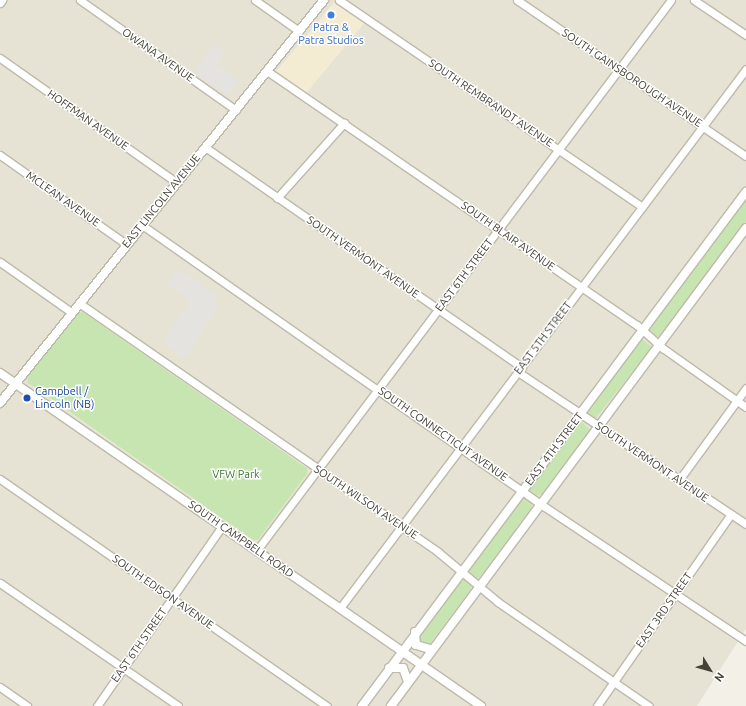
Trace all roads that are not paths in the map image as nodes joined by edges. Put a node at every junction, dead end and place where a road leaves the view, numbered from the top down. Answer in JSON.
{"nodes":[{"id":1,"x":2,"y":0,"type":"edge"},
{"id":2,"x":80,"y":0,"type":"edge"},
{"id":3,"x":255,"y":0,"type":"edge"},
{"id":4,"x":324,"y":0,"type":"edge"},
{"id":5,"x":339,"y":0,"type":"edge"},
{"id":6,"x":517,"y":0,"type":"edge"},
{"id":7,"x":671,"y":0,"type":"edge"},
{"id":8,"x":694,"y":0,"type":"edge"},
{"id":9,"x":0,"y":3,"type":"edge"},
{"id":10,"x":299,"y":31,"type":"junction"},
{"id":11,"x":746,"y":35,"type":"edge"},
{"id":12,"x":0,"y":58,"type":"edge"},
{"id":13,"x":619,"y":69,"type":"junction"},
{"id":14,"x":746,"y":69,"type":"edge"},
{"id":15,"x":267,"y":71,"type":"junction"},
{"id":16,"x":236,"y":110,"type":"junction"},
{"id":17,"x":344,"y":123,"type":"junction"},
{"id":18,"x":703,"y":126,"type":"junction"},
{"id":19,"x":205,"y":147,"type":"junction"},
{"id":20,"x":558,"y":149,"type":"junction"},
{"id":21,"x":0,"y":155,"type":"edge"},
{"id":22,"x":746,"y":156,"type":"edge"},
{"id":23,"x":176,"y":182,"type":"junction"},
{"id":24,"x":746,"y":192,"type":"edge"},
{"id":25,"x":276,"y":198,"type":"junction"},
{"id":26,"x":642,"y":207,"type":"junction"},
{"id":27,"x":142,"y":225,"type":"junction"},
{"id":28,"x":746,"y":228,"type":"edge"},
{"id":29,"x":498,"y":229,"type":"junction"},
{"id":30,"x":126,"y":244,"type":"junction"},
{"id":31,"x":0,"y":262,"type":"edge"},
{"id":32,"x":582,"y":287,"type":"junction"},
{"id":33,"x":79,"y":303,"type":"junction"},
{"id":34,"x":438,"y":309,"type":"junction"},
{"id":35,"x":71,"y":312,"type":"junction"},
{"id":36,"x":643,"y":330,"type":"junction"},
{"id":37,"x":659,"y":344,"type":"junction"},
{"id":38,"x":520,"y":369,"type":"junction"},
{"id":39,"x":0,"y":373,"type":"edge"},
{"id":40,"x":14,"y":382,"type":"junction"},
{"id":41,"x":746,"y":388,"type":"edge"},
{"id":42,"x":378,"y":389,"type":"junction"},
{"id":43,"x":737,"y":401,"type":"junction"},
{"id":44,"x":0,"y":403,"type":"edge"},
{"id":45,"x":746,"y":407,"type":"edge"},
{"id":46,"x":580,"y":414,"type":"junction"},
{"id":47,"x":598,"y":426,"type":"junction"},
{"id":48,"x":462,"y":446,"type":"junction"},
{"id":49,"x":317,"y":469,"type":"junction"},
{"id":50,"x":0,"y":479,"type":"edge"},
{"id":51,"x":679,"y":480,"type":"junction"},
{"id":52,"x":523,"y":490,"type":"junction"},
{"id":53,"x":540,"y":503,"type":"junction"},
{"id":54,"x":731,"y":514,"type":"junction"},
{"id":55,"x":746,"y":524,"type":"edge"},
{"id":56,"x":222,"y":526,"type":"junction"},
{"id":57,"x":402,"y":527,"type":"junction"},
{"id":58,"x":257,"y":550,"type":"junction"},
{"id":59,"x":462,"y":571,"type":"junction"},
{"id":60,"x":0,"y":583,"type":"edge"},
{"id":61,"x":478,"y":585,"type":"junction"},
{"id":62,"x":676,"y":595,"type":"junction"},
{"id":63,"x":172,"y":598,"type":"junction"},
{"id":64,"x":340,"y":608,"type":"junction"},
{"id":65,"x":415,"y":632,"type":"junction"},
{"id":66,"x":746,"y":642,"type":"edge"},
{"id":67,"x":430,"y":649,"type":"junction"},
{"id":68,"x":401,"y":650,"type":"junction"},
{"id":69,"x":420,"y":663,"type":"junction"},
{"id":70,"x":123,"y":668,"type":"junction"},
{"id":71,"x":389,"y":668,"type":"junction"},
{"id":72,"x":408,"y":682,"type":"junction"},
{"id":73,"x":614,"y":682,"type":"junction"},
{"id":74,"x":0,"y":687,"type":"edge"},
{"id":75,"x":27,"y":706,"type":"edge"},
{"id":76,"x":97,"y":706,"type":"edge"},
{"id":77,"x":178,"y":706,"type":"edge"},
{"id":78,"x":327,"y":706,"type":"edge"},
{"id":79,"x":362,"y":706,"type":"edge"},
{"id":80,"x":391,"y":706,"type":"edge"},
{"id":81,"x":481,"y":706,"type":"edge"},
{"id":82,"x":597,"y":706,"type":"edge"},
{"id":83,"x":649,"y":706,"type":"edge"}],
"edges":[{"from":1,"to":9,"type":"street"},
{"from":2,"to":16,"type":"street","name":"OWANA AVENUE"},
{"from":3,"to":10,"type":"street"},
{"from":4,"to":10,"type":"street","name":"EAST LINCOLN AVENUE"},
{"from":5,"to":20,"type":"street","name":"SOUTH REMBRANDT AVENUE"},
{"from":6,"to":13,"type":"street","name":"SOUTH GAINSBOROUGH AVENUE"},
{"from":7,"to":13,"type":"street","name":"EAST 6TH STREET"},
{"from":8,"to":11,"type":"street"},
{"from":10,"to":15,"type":"street","name":"EAST LINCOLN AVENUE"},
{"from":12,"to":23,"type":"street","name":"HOFFMAN AVENUE"},
{"from":13,"to":18,"type":"street","name":"SOUTH GAINSBOROUGH AVENUE"},
{"from":13,"to":20,"type":"street","name":"EAST 6TH STREET"},
{"from":14,"to":18,"type":"street","name":"EAST 5TH STREET"},
{"from":15,"to":16,"type":"street","name":"EAST LINCOLN AVENUE"},
{"from":15,"to":17,"type":"street","name":"SOUTH BLAIR AVENUE"},
{"from":16,"to":19,"type":"street","name":"EAST LINCOLN AVENUE"},
{"from":17,"to":25,"type":"street"},
{"from":17,"to":29,"type":"street","name":"SOUTH BLAIR AVENUE"},
{"from":18,"to":22,"type":"street","name":"SOUTH GAINSBOROUGH AVENUE"},
{"from":18,"to":26,"type":"street","name":"EAST 5TH STREET"},
{"from":19,"to":23,"type":"street","name":"EAST LINCOLN AVENUE"},
{"from":19,"to":25,"type":"street","name":"SOUTH VERMONT AVENUE"},
{"from":20,"to":26,"type":"street","name":"SOUTH REMBRANDT AVENUE"},
{"from":20,"to":29,"type":"street","name":"EAST 6TH STREET"},
{"from":21,"to":30,"type":"street","name":"MCLEAN AVENUE"},
{"from":23,"to":27,"type":"street","name":"EAST LINCOLN AVENUE"},
{"from":24,"to":36,"type":"street","name":"EAST 4TH STREET"},
{"from":25,"to":34,"type":"street","name":"SOUTH VERMONT AVENUE"},
{"from":26,"to":32,"type":"street","name":"EAST 5TH STREET"},
{"from":27,"to":30,"type":"street","name":"EAST LINCOLN AVENUE"},
{"from":27,"to":42,"type":"street","name":"SOUTH CONNECTICUT AVENUE"},
{"from":28,"to":37,"type":"street","name":"EAST 4TH STREET"},
{"from":29,"to":32,"type":"street","name":"SOUTH BLAIR AVENUE"},
{"from":29,"to":34,"type":"street","name":"EAST 6TH STREET"},
{"from":30,"to":33,"type":"street","name":"EAST LINCOLN AVENUE"},
{"from":31,"to":35,"type":"street"},
{"from":32,"to":36,"type":"street","name":"SOUTH BLAIR AVENUE"},
{"from":32,"to":38,"type":"street","name":"EAST 5TH STREET"},
{"from":33,"to":35,"type":"street","name":"EAST LINCOLN AVENUE"},
{"from":33,"to":49,"type":"street","name":"SOUTH WILSON AVENUE"},
{"from":34,"to":38,"type":"street","name":"SOUTH VERMONT AVENUE"},
{"from":34,"to":42,"type":"street","name":"EAST 6TH STREET"},
{"from":35,"to":40,"type":"street","name":"EAST LINCOLN AVENUE"},
{"from":36,"to":37,"type":"street","name":"SOUTH BLAIR AVENUE"},
{"from":36,"to":46,"type":"street","name":"EAST 4TH STREET"},
{"from":37,"to":43,"type":"street","name":"SOUTH BLAIR AVENUE"},
{"from":37,"to":47,"type":"street","name":"EAST 4TH STREET"},
{"from":38,"to":46,"type":"street","name":"SOUTH VERMONT AVENUE"},
{"from":38,"to":48,"type":"street","name":"EAST 5TH STREET"},
{"from":39,"to":40,"type":"street","name":"SOUTH CAMPBELL ROAD"},
{"from":40,"to":44,"type":"street","name":"EAST LINCOLN AVENUE"},
{"from":40,"to":56,"type":"street","name":"SOUTH CAMPBELL ROAD"},
{"from":41,"to":43,"type":"street"},
{"from":42,"to":48,"type":"street","name":"SOUTH CONNECTICUT AVENUE"},
{"from":42,"to":49,"type":"street","name":"EAST 6TH STREET"},
{"from":43,"to":45,"type":"street","name":"SOUTH BLAIR AVENUE"},
{"from":43,"to":51,"type":"street"},
{"from":46,"to":47,"type":"street","name":"SOUTH VERMONT AVENUE"},
{"from":46,"to":52,"type":"street","name":"EAST 4TH STREET"},
{"from":47,"to":51,"type":"street","name":"SOUTH VERMONT AVENUE"},
{"from":47,"to":53,"type":"street","name":"EAST 4TH STREET"},
{"from":48,"to":52,"type":"street","name":"SOUTH CONNECTICUT AVENUE"},
{"from":48,"to":57,"type":"street","name":"EAST 5TH STREET"},
{"from":49,"to":57,"type":"street","name":"SOUTH WILSON AVENUE"},
{"from":49,"to":58,"type":"street","name":"EAST 6TH STREET"},
{"from":50,"to":63,"type":"street","name":"SOUTH EDISON AVENUE"},
{"from":51,"to":54,"type":"street","name":"SOUTH VERMONT AVENUE"},
{"from":52,"to":53,"type":"street","name":"SOUTH CONNECTICUT AVENUE"},
{"from":52,"to":59,"type":"street","name":"EAST 4TH STREET"},
{"from":53,"to":61,"type":"street","name":"EAST 4TH STREET"},
{"from":53,"to":62,"type":"street","name":"SOUTH CONNECTICUT AVENUE"},
{"from":54,"to":55,"type":"street","name":"SOUTH VERMONT AVENUE"},
{"from":54,"to":62,"type":"street","name":"EAST 3RD STREET"},
{"from":56,"to":58,"type":"street","name":"SOUTH CAMPBELL ROAD"},
{"from":56,"to":63,"type":"street","name":"EAST 6TH STREET"},
{"from":57,"to":59,"type":"street","name":"SOUTH WILSON AVENUE"},
{"from":57,"to":64,"type":"street","name":"EAST 5TH STREET"},
{"from":58,"to":64,"type":"street","name":"SOUTH CAMPBELL ROAD"},
{"from":59,"to":61,"type":"street","name":"SOUTH WILSON AVENUE"},
{"from":59,"to":65,"type":"street","name":"EAST 4TH STREET"},
{"from":60,"to":70,"type":"street"},
{"from":61,"to":67,"type":"street","name":"EAST 4TH STREET"},
{"from":61,"to":73,"type":"street","name":"SOUTH WILSON AVENUE"},
{"from":62,"to":66,"type":"street","name":"SOUTH CONNECTICUT AVENUE"},
{"from":62,"to":73,"type":"street","name":"EAST 3RD STREET"},
{"from":63,"to":70,"type":"street","name":"EAST 6TH STREET"},
{"from":63,"to":78,"type":"street","name":"SOUTH EDISON AVENUE"},
{"from":64,"to":68,"type":"street","name":"SOUTH CAMPBELL ROAD"},
{"from":65,"to":67,"type":"street"},
{"from":65,"to":68,"type":"street","name":"EAST 4TH STREET"},
{"from":67,"to":69,"type":"street","name":"EAST 4TH STREET"},
{"from":68,"to":69,"type":"street","name":"SOUTH CAMPBELL ROAD"},
{"from":68,"to":71,"type":"street","name":"EAST 4TH STREET"},
{"from":69,"to":72,"type":"street","name":"EAST 4TH STREET"},
{"from":69,"to":81,"type":"street","name":"SOUTH CAMPBELL ROAD"},
{"from":70,"to":76,"type":"street","name":"EAST 6TH STREET"},
{"from":70,"to":77,"type":"street"},
{"from":71,"to":72,"type":"street"},
{"from":71,"to":79,"type":"street","name":"EAST 4TH STREET"},
{"from":72,"to":80,"type":"street","name":"EAST 4TH STREET"},
{"from":73,"to":82,"type":"street","name":"EAST 3RD STREET"},
{"from":73,"to":83,"type":"street","name":"SOUTH WILSON AVENUE"},
{"from":74,"to":75,"type":"street"}]}
